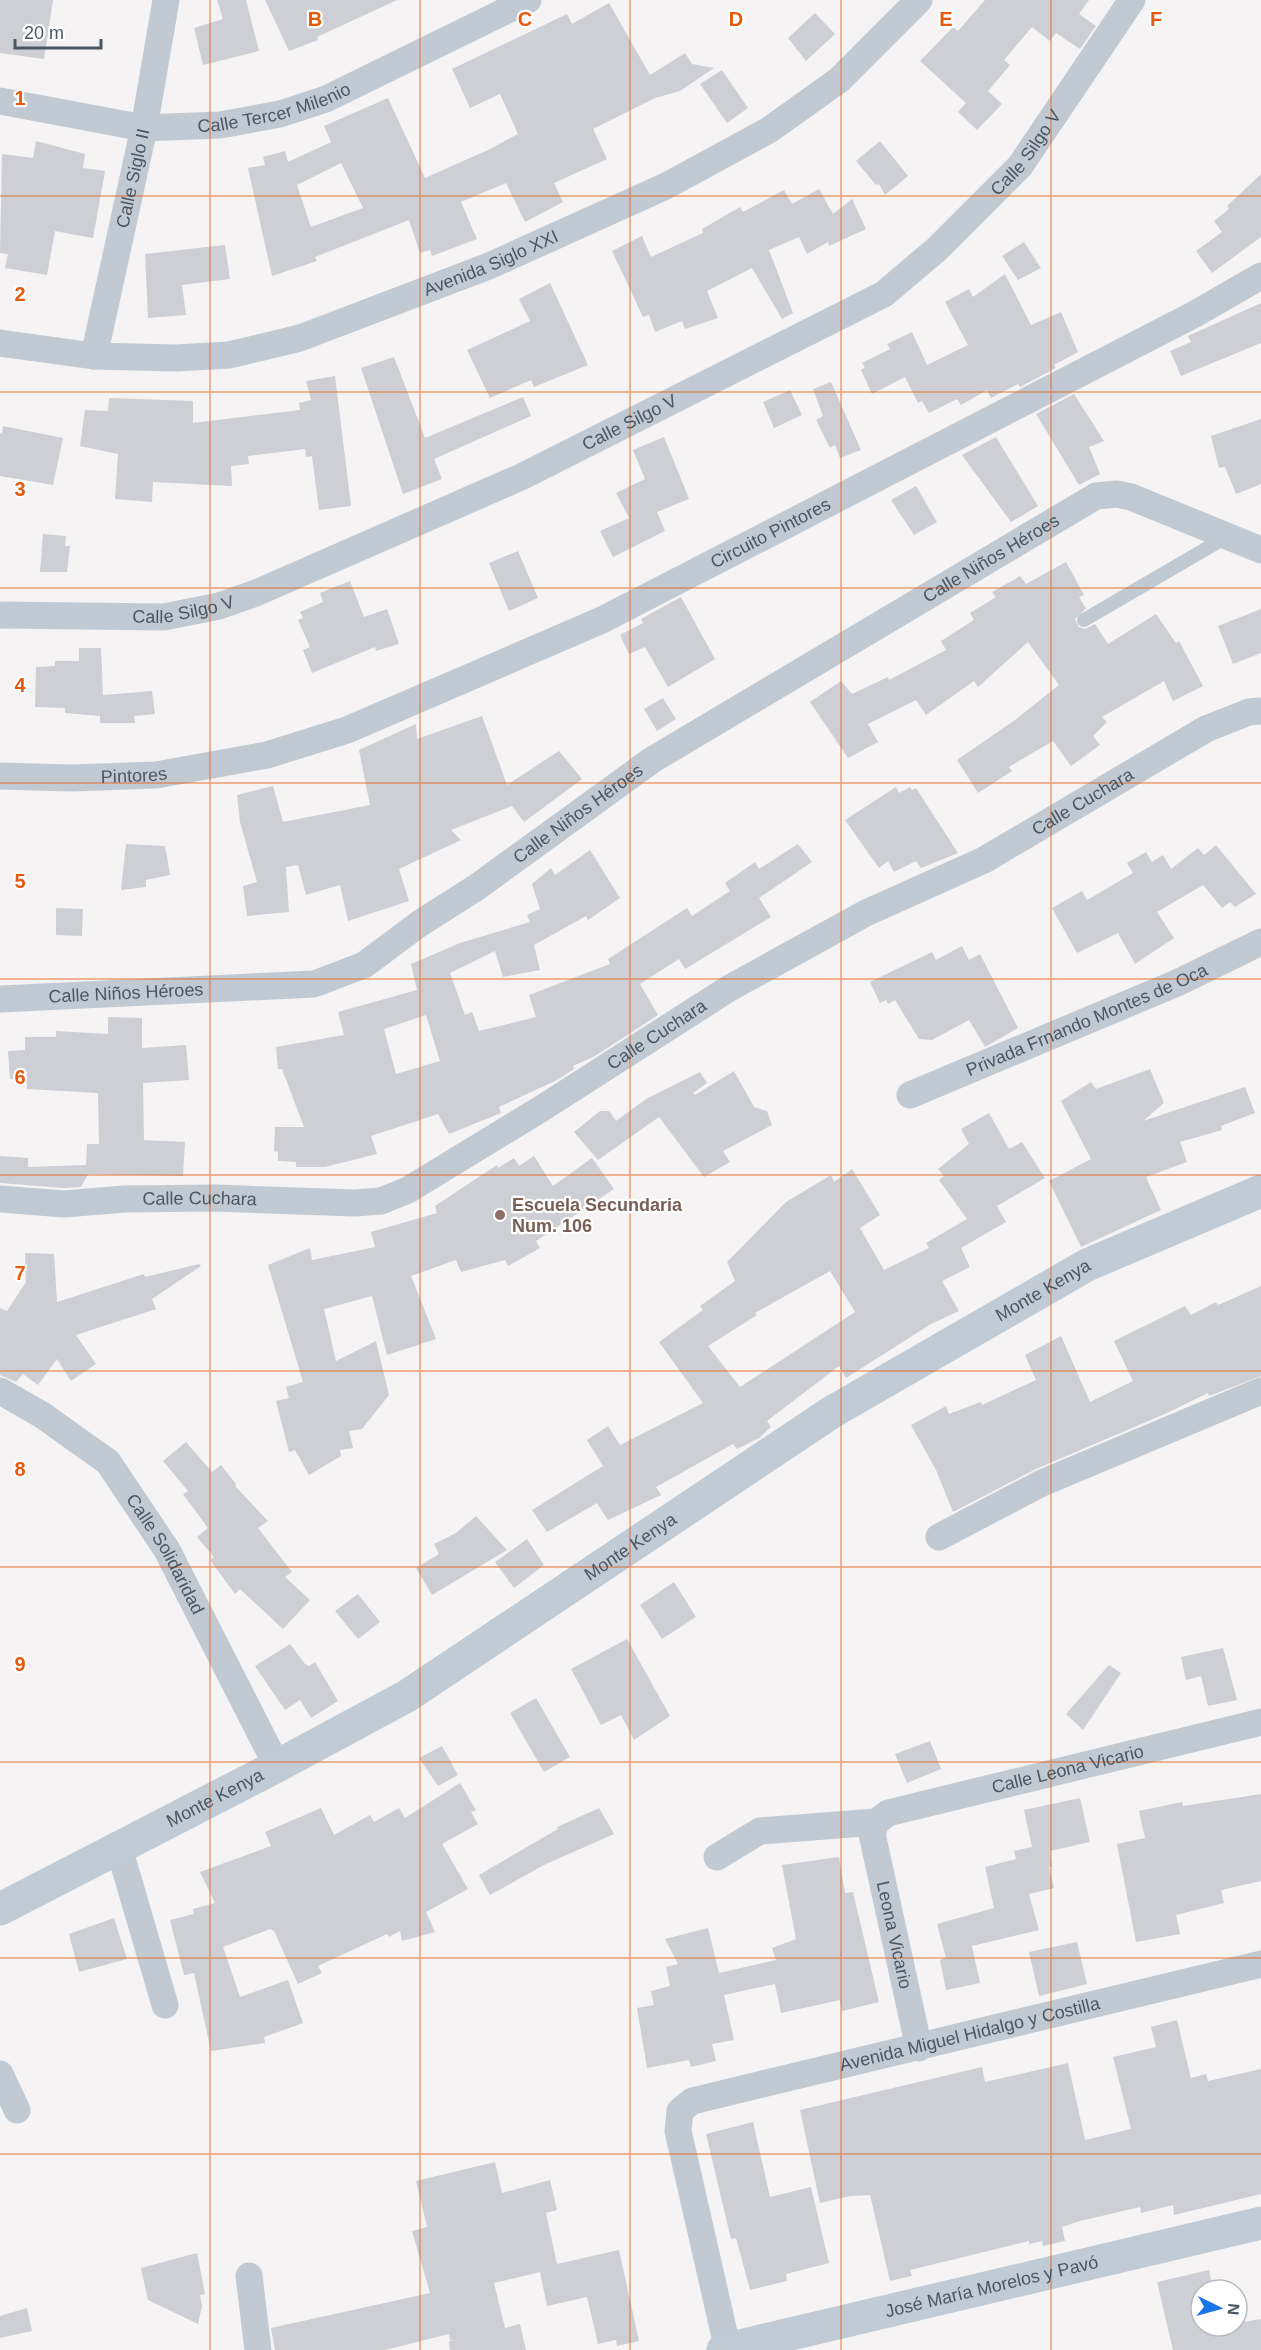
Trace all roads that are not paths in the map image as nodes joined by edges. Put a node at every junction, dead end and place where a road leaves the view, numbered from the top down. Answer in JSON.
{"nodes":[{"id":1,"x":166,"y":0,"type":"edge"},
{"id":2,"x":528,"y":0,"type":"edge"},
{"id":3,"x":919,"y":0,"type":"edge"},
{"id":4,"x":1132,"y":0,"type":"edge"},
{"id":5,"x":0,"y":101,"type":"edge"},
{"id":6,"x":144,"y":128,"type":"junction"},
{"id":7,"x":1261,"y":276,"type":"edge"},
{"id":8,"x":0,"y":343,"type":"edge"},
{"id":9,"x":94,"y":356,"type":"junction"},
{"id":10,"x":1228,"y":536,"type":"junction"},
{"id":11,"x":1261,"y":550,"type":"edge"},
{"id":12,"x":0,"y":615,"type":"edge"},
{"id":13,"x":1084,"y":620,"type":"dead end"},
{"id":14,"x":1261,"y":711,"type":"edge"},
{"id":15,"x":267,"y":755,"type":"joint"},
{"id":16,"x":0,"y":776,"type":"edge"},
{"id":17,"x":1261,"y":942,"type":"edge"},
{"id":18,"x":0,"y":999,"type":"edge"},
{"id":19,"x":910,"y":1095,"type":"dead end"},
{"id":20,"x":1261,"y":1191,"type":"edge"},
{"id":21,"x":8,"y":1200,"type":"edge"},
{"id":22,"x":0,"y":1391,"type":"edge"},
{"id":23,"x":1261,"y":1391,"type":"edge"},
{"id":24,"x":939,"y":1537,"type":"dead end"},
{"id":25,"x":1261,"y":1722,"type":"edge"},
{"id":26,"x":277,"y":1766,"type":"junction"},
{"id":27,"x":876,"y":1822,"type":"junction"},
{"id":28,"x":119,"y":1848,"type":"junction"},
{"id":29,"x":717,"y":1857,"type":"dead end"},
{"id":30,"x":0,"y":1909,"type":"edge"},
{"id":31,"x":1261,"y":1964,"type":"edge"},
{"id":32,"x":165,"y":2005,"type":"dead end"},
{"id":33,"x":919,"y":2048,"type":"junction"},
{"id":34,"x":0,"y":2074,"type":"edge"},
{"id":35,"x":17,"y":2110,"type":"dead end"},
{"id":36,"x":1261,"y":2223,"type":"edge"},
{"id":37,"x":249,"y":2276,"type":"dead end"},
{"id":38,"x":258,"y":2350,"type":"edge"},
{"id":39,"x":726,"y":2350,"type":"edge"}],
"edges":[{"from":1,"to":6,"type":"street","name":"Calle Siglo II"},
{"from":2,"to":6,"type":"street","name":"Calle Tercer Milenio"},
{"from":3,"to":9,"type":"street","name":"Avenida Siglo XXI"},
{"from":4,"to":12,"type":"street","name":"Calle Silgo V"},
{"from":5,"to":6,"type":"street","name":"Calle Tercer Milenio"},
{"from":6,"to":9,"type":"street","name":"Calle Siglo II"},
{"from":7,"to":15,"type":"street","name":"Circuito Pintores"},
{"from":8,"to":9,"type":"street","name":"Avenida Siglo XXI"},
{"from":10,"to":11,"type":"street"},
{"from":10,"to":13,"type":"lane"},
{"from":10,"to":18,"type":"street","name":"Calle Niños Héroes"},
{"from":14,"to":21,"type":"street","name":"Calle Cuchara"},
{"from":15,"to":16,"type":"street","name":"Pintores"},
{"from":17,"to":19,"type":"street","name":"Privada Frnando Montes de Oca"},
{"from":20,"to":26,"type":"main road","name":"Monte Kenya"},
{"from":22,"to":26,"type":"street","name":"Calle Solidaridad"},
{"from":23,"to":24,"type":"street"},
{"from":25,"to":27,"type":"street","name":"Calle Leona Vicario"},
{"from":26,"to":28,"type":"main road","name":"Monte Kenya"},
{"from":27,"to":29,"type":"street"},
{"from":27,"to":33,"type":"street","name":"Leona Vicario"},
{"from":28,"to":30,"type":"main road","name":"Monte Kenya"},
{"from":28,"to":32,"type":"street"},
{"from":31,"to":33,"type":"street","name":"Avenida Miguel Hidalgo y Costilla"},
{"from":33,"to":39,"type":"street","name":"Avenida Miguel Hidalgo y Costilla"},
{"from":34,"to":35,"type":"street"},
{"from":36,"to":39,"type":"main road","name":"José María Morelos y Pavó"},
{"from":37,"to":38,"type":"street"}]}
